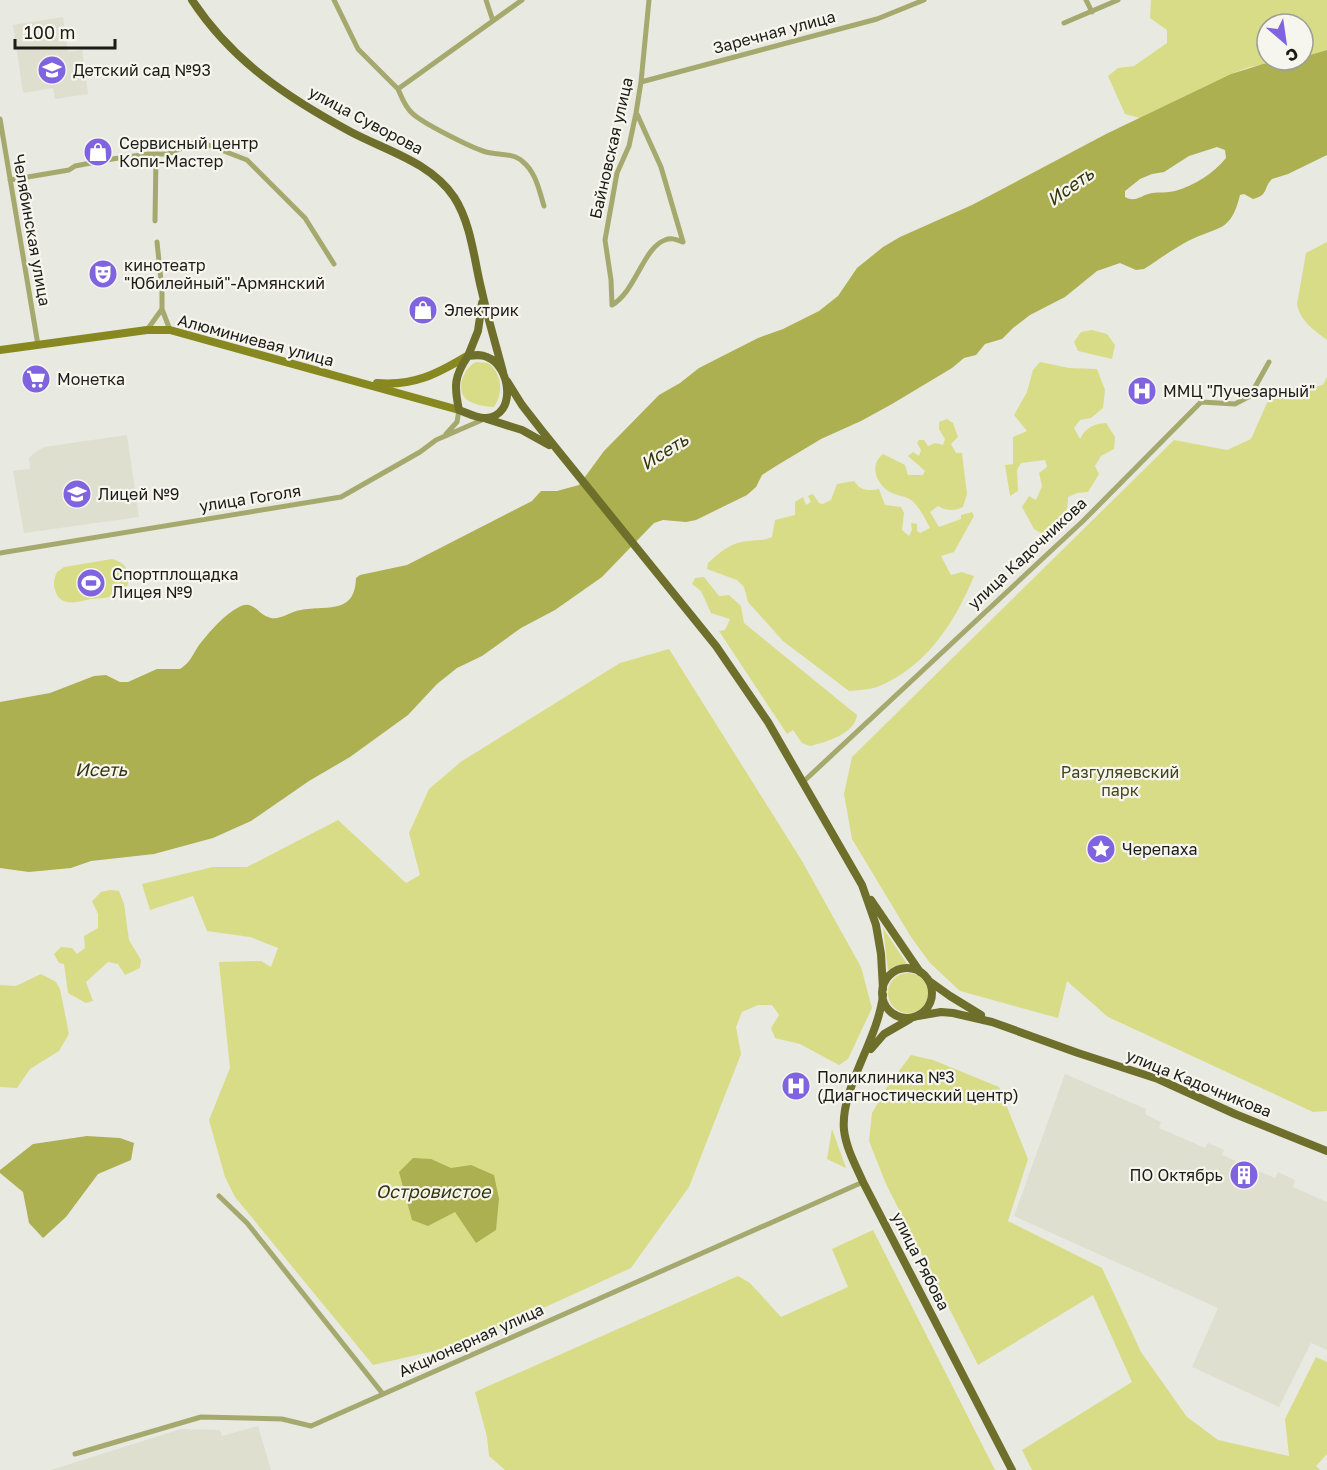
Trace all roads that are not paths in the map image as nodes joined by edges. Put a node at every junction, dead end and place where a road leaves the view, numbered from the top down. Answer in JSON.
{"nodes":[{"id":1,"x":192,"y":0,"type":"edge"},
{"id":2,"x":334,"y":0,"type":"edge"},
{"id":3,"x":486,"y":0,"type":"edge"},
{"id":4,"x":522,"y":0,"type":"edge"},
{"id":5,"x":649,"y":0,"type":"edge"},
{"id":6,"x":924,"y":0,"type":"edge"},
{"id":7,"x":1086,"y":0,"type":"edge"},
{"id":8,"x":1118,"y":0,"type":"edge"},
{"id":9,"x":1092,"y":12,"type":"junction"},
{"id":10,"x":493,"y":21,"type":"junction"},
{"id":11,"x":1064,"y":23,"type":"dead end"},
{"id":12,"x":641,"y":82,"type":"junction"},
{"id":13,"x":398,"y":89,"type":"junction"},
{"id":14,"x":636,"y":113,"type":"junction"},
{"id":15,"x":0,"y":119,"type":"edge"},
{"id":16,"x":156,"y":155,"type":"junction"},
{"id":17,"x":3,"y":160,"type":"edge"},
{"id":18,"x":10,"y":180,"type":"junction"},
{"id":19,"x":544,"y":206,"type":"dead end"},
{"id":20,"x":155,"y":221,"type":"dead end"},
{"id":21,"x":157,"y":242,"type":"dead end"},
{"id":22,"x":334,"y":264,"type":"dead end"},
{"id":23,"x":482,"y":293,"type":"junction"},
{"id":24,"x":162,"y":309,"type":"junction"},
{"id":25,"x":147,"y":330,"type":"junction"},
{"id":26,"x":170,"y":330,"type":"junction"},
{"id":27,"x":38,"y":345,"type":"junction"},
{"id":28,"x":0,"y":350,"type":"edge"},
{"id":29,"x":468,"y":356,"type":"junction"},
{"id":30,"x":1269,"y":362,"type":"dead end"},
{"id":31,"x":503,"y":372,"type":"junction"},
{"id":32,"x":507,"y":381,"type":"junction"},
{"id":33,"x":362,"y":382,"type":"junction"},
{"id":34,"x":459,"y":410,"type":"junction"},
{"id":35,"x":486,"y":418,"type":"junction"},
{"id":36,"x":436,"y":440,"type":"junction"},
{"id":37,"x":569,"y":463,"type":"junction"},
{"id":38,"x":0,"y":553,"type":"edge"},
{"id":39,"x":803,"y":782,"type":"junction"},
{"id":40,"x":862,"y":885,"type":"junction"},
{"id":41,"x":920,"y":972,"type":"junction"},
{"id":42,"x":928,"y":980,"type":"junction"},
{"id":43,"x":883,"y":992,"type":"junction"},
{"id":44,"x":915,"y":1017,"type":"junction"},
{"id":45,"x":992,"y":1022,"type":"junction"},
{"id":46,"x":864,"y":1059,"type":"junction"},
{"id":47,"x":1327,"y":1151,"type":"edge"},
{"id":48,"x":863,"y":1182,"type":"junction"},
{"id":49,"x":219,"y":1196,"type":"dead end"},
{"id":50,"x":383,"y":1394,"type":"junction"},
{"id":51,"x":75,"y":1454,"type":"dead end"},
{"id":52,"x":1012,"y":1470,"type":"edge"}],
"edges":[{"from":1,"to":23,"type":"main road","name":"улица Суворова"},
{"from":2,"to":13,"type":"street"},
{"from":3,"to":10,"type":"street"},
{"from":4,"to":10,"type":"street"},
{"from":5,"to":12,"type":"street","name":"Байновская улица"},
{"from":6,"to":12,"type":"street","name":"Заречная улица"},
{"from":7,"to":9,"type":"street"},
{"from":8,"to":9,"type":"street"},
{"from":9,"to":11,"type":"street"},
{"from":10,"to":13,"type":"street"},
{"from":12,"to":14,"type":"street","name":"Байновская улица"},
{"from":13,"to":19,"type":"street"},
{"from":14,"to":14,"type":"street","name":"Байновская улица"},
{"from":15,"to":17,"type":"street","name":"Челябинская улица"},
{"from":16,"to":18,"type":"street"},
{"from":16,"to":20,"type":"street"},
{"from":16,"to":22,"type":"street"},
{"from":17,"to":18,"type":"street","name":"Челябинская улица"},
{"from":18,"to":27,"type":"street","name":"Челябинская улица"},
{"from":21,"to":24,"type":"street"},
{"from":23,"to":29,"type":"main road"},
{"from":23,"to":31,"type":"main road","name":"улица Суворова"},
{"from":24,"to":25,"type":"street"},
{"from":24,"to":26,"type":"street"},
{"from":25,"to":26,"type":"main road","name":"Алюминиевая улица"},
{"from":25,"to":27,"type":"main road","name":"Алюминиевая улица"},
{"from":26,"to":33,"type":"main road","name":"Алюминиевая улица"},
{"from":27,"to":28,"type":"main road","name":"Алюминиевая улица"},
{"from":29,"to":31,"type":"main road"},
{"from":29,"to":33,"type":"main road"},
{"from":29,"to":34,"type":"main road"},
{"from":30,"to":39,"type":"street","name":"улица Кадочникова"},
{"from":31,"to":32,"type":"main road"},
{"from":32,"to":35,"type":"main road"},
{"from":32,"to":37,"type":"main road"},
{"from":33,"to":34,"type":"main road"},
{"from":34,"to":35,"type":"main road"},
{"from":34,"to":36,"type":"street"},
{"from":35,"to":36,"type":"street","name":"улица Гоголя"},
{"from":35,"to":37,"type":"main road"},
{"from":36,"to":38,"type":"street","name":"улица Гоголя"},
{"from":37,"to":39,"type":"main road"},
{"from":39,"to":40,"type":"main road"},
{"from":40,"to":41,"type":"main road"},
{"from":40,"to":43,"type":"main road"},
{"from":41,"to":42,"type":"main road"},
{"from":41,"to":43,"type":"main road"},
{"from":42,"to":44,"type":"main road"},
{"from":42,"to":45,"type":"main road"},
{"from":43,"to":44,"type":"main road"},
{"from":43,"to":46,"type":"main road"},
{"from":44,"to":45,"type":"main road"},
{"from":44,"to":46,"type":"main road"},
{"from":45,"to":47,"type":"main road","name":"улица Кадочникова"},
{"from":46,"to":48,"type":"main road","name":"улица Рябова"},
{"from":48,"to":50,"type":"street","name":"Акционерная улица"},
{"from":48,"to":52,"type":"main road","name":"улица Рябова"},
{"from":49,"to":50,"type":"street"},
{"from":50,"to":51,"type":"street","name":"Акционерная улица"}]}
